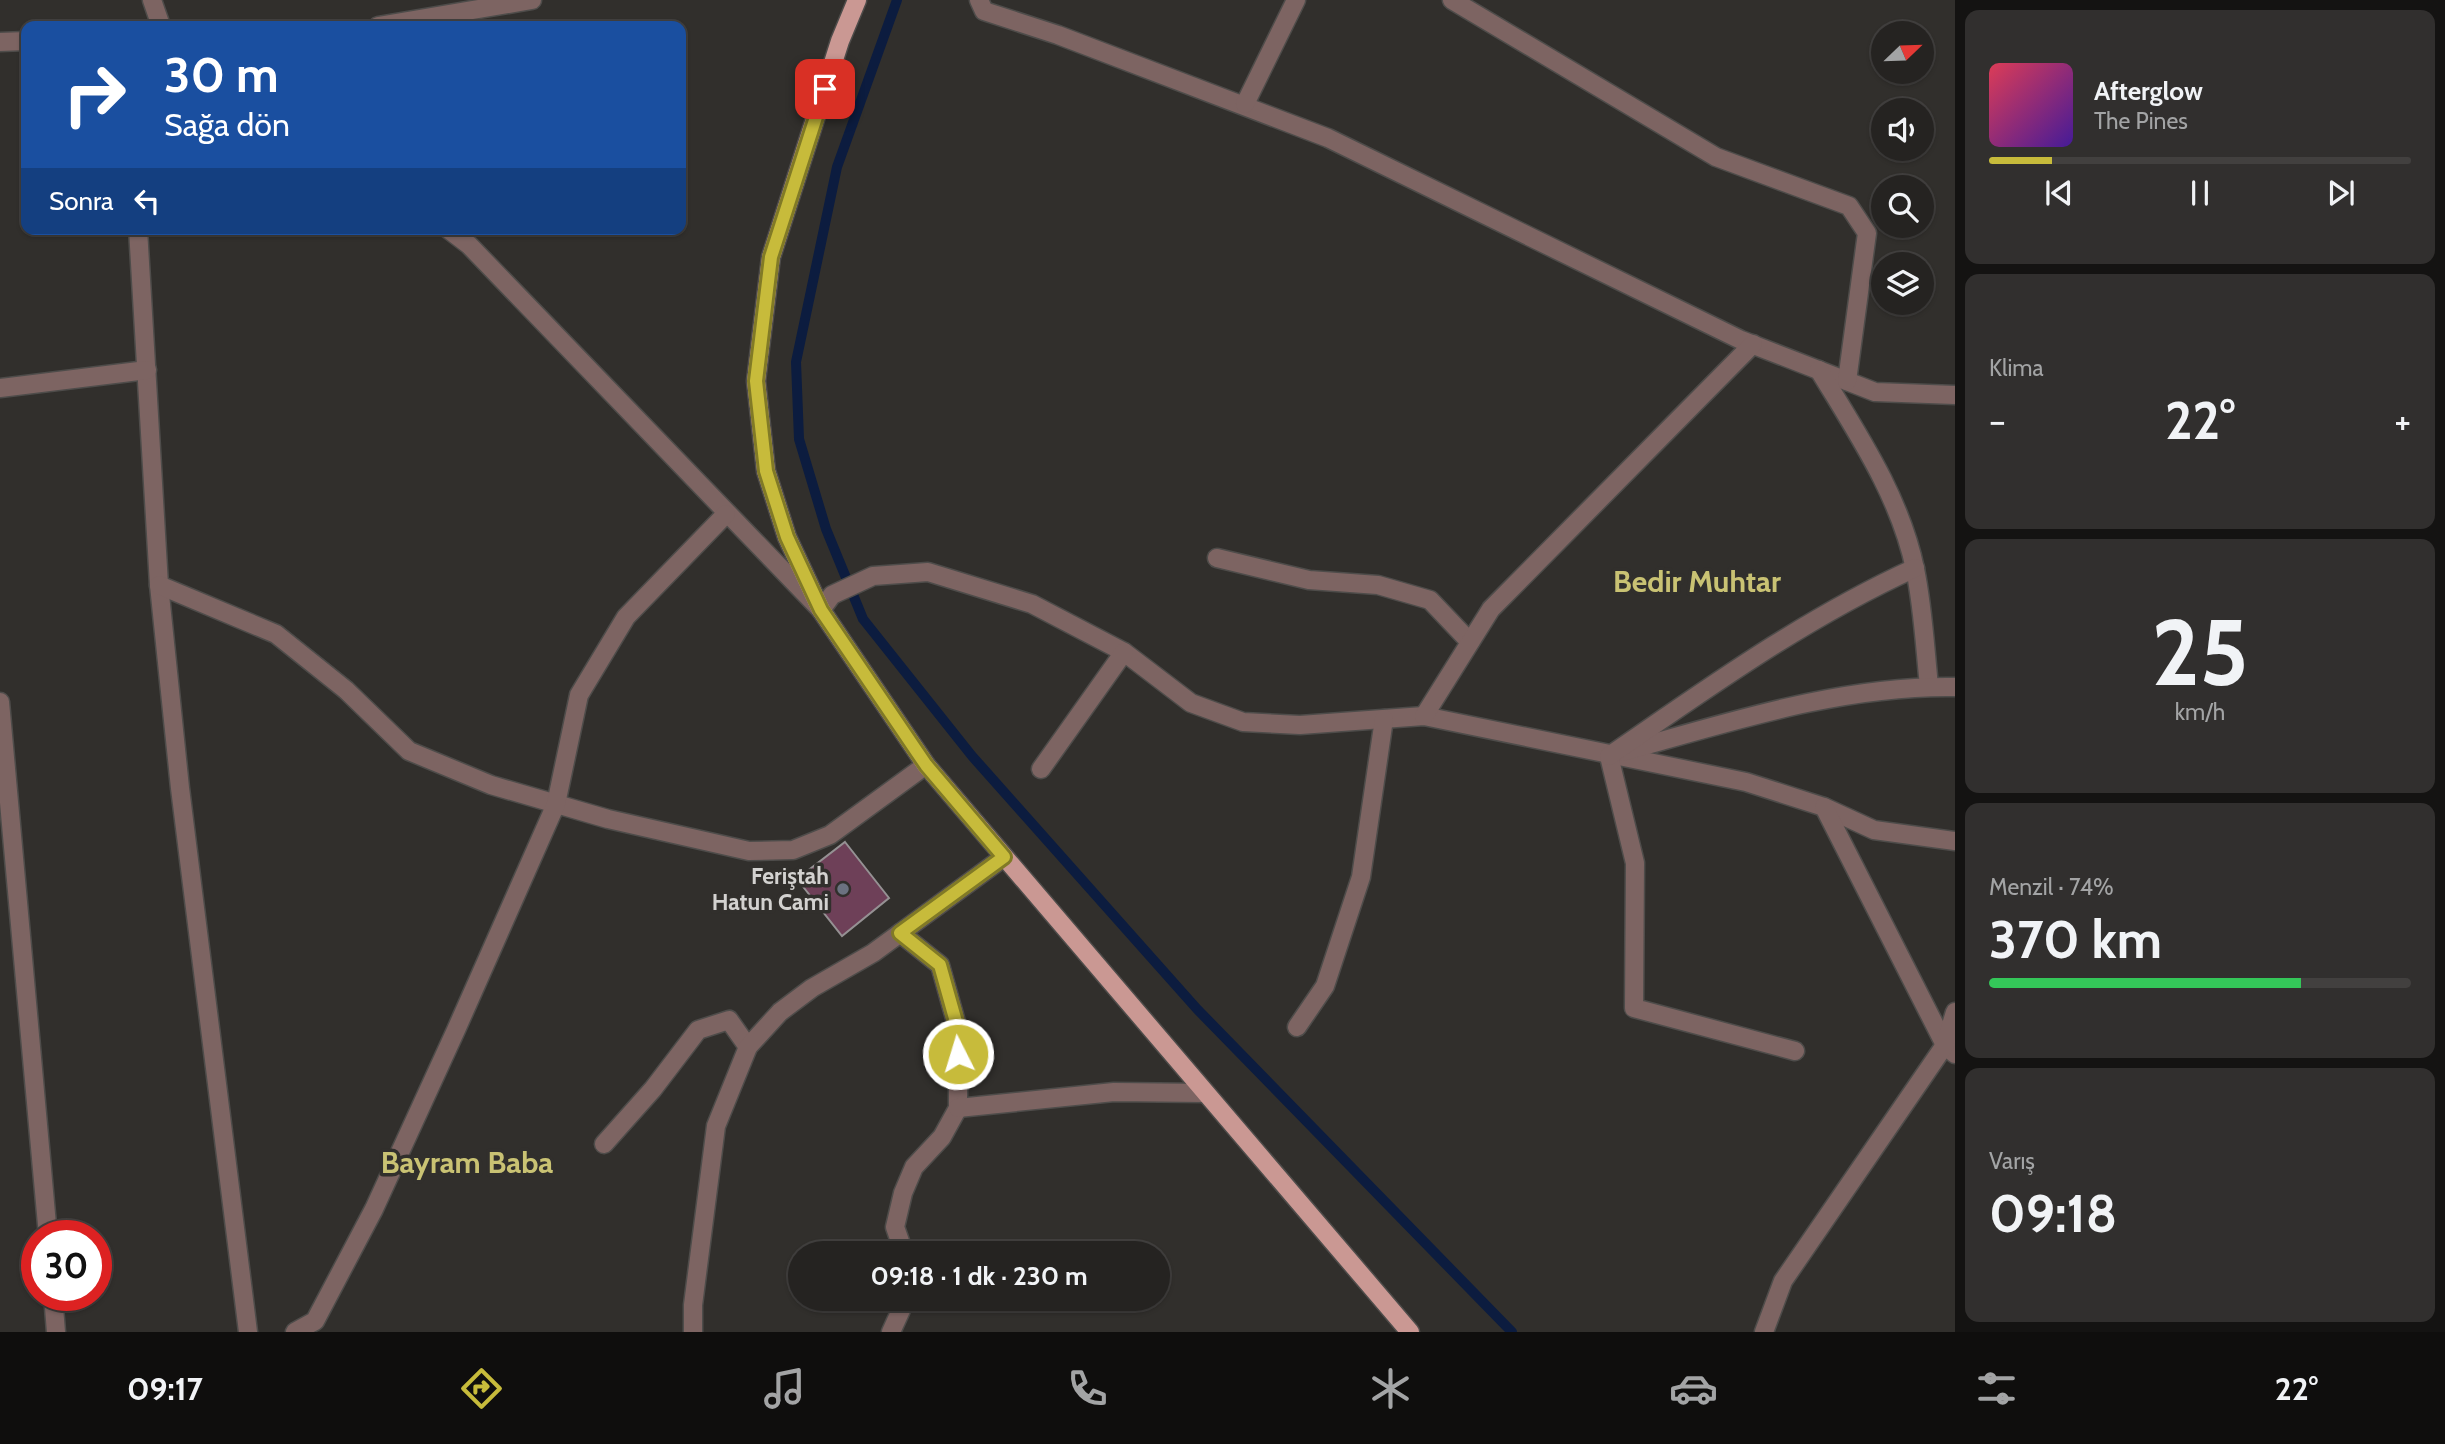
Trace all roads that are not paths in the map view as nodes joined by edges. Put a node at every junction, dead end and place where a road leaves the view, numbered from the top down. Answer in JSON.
{"nodes":[{"id":1,"x":152,"y":0,"type":"edge"},
{"id":2,"x":532,"y":0,"type":"edge"},
{"id":3,"x":857,"y":0,"type":"edge"},
{"id":4,"x":979,"y":0,"type":"edge"},
{"id":5,"x":1296,"y":0,"type":"edge"},
{"id":6,"x":1452,"y":0,"type":"edge"},
{"id":7,"x":159,"y":21,"type":"edge"},
{"id":8,"x":408,"y":21,"type":"edge"},
{"id":9,"x":21,"y":41,"type":"edge"},
{"id":10,"x":0,"y":42,"type":"edge"},
{"id":11,"x":1245,"y":104,"type":"junction"},
{"id":12,"x":138,"y":235,"type":"edge"},
{"id":13,"x":456,"y":235,"type":"edge"},
{"id":14,"x":1753,"y":344,"type":"junction"},
{"id":15,"x":147,"y":370,"type":"junction"},
{"id":16,"x":1819,"y":370,"type":"junction"},
{"id":17,"x":1847,"y":381,"type":"junction"},
{"id":18,"x":0,"y":388,"type":"edge"},
{"id":19,"x":1955,"y":394,"type":"edge"},
{"id":20,"x":726,"y":514,"type":"junction"},
{"id":21,"x":1217,"y":558,"type":"dead end"},
{"id":22,"x":1915,"y":568,"type":"junction"},
{"id":23,"x":159,"y":585,"type":"junction"},
{"id":24,"x":821,"y":610,"type":"junction"},
{"id":25,"x":1470,"y":642,"type":"junction"},
{"id":26,"x":1124,"y":652,"type":"junction"},
{"id":27,"x":1930,"y":687,"type":"junction"},
{"id":28,"x":1955,"y":687,"type":"edge"},
{"id":29,"x":0,"y":702,"type":"edge"},
{"id":30,"x":1424,"y":716,"type":"junction"},
{"id":31,"x":1384,"y":719,"type":"junction"},
{"id":32,"x":1609,"y":756,"type":"junction"},
{"id":33,"x":926,"y":765,"type":"junction"},
{"id":34,"x":1041,"y":769,"type":"dead end"},
{"id":35,"x":556,"y":804,"type":"junction"},
{"id":36,"x":1824,"y":807,"type":"junction"},
{"id":37,"x":1955,"y":841,"type":"edge"},
{"id":38,"x":1004,"y":857,"type":"junction"},
{"id":39,"x":900,"y":933,"type":"junction"},
{"id":40,"x":1955,"y":1012,"type":"edge"},
{"id":41,"x":1297,"y":1027,"type":"dead end"},
{"id":42,"x":748,"y":1047,"type":"junction"},
{"id":43,"x":1950,"y":1049,"type":"edge"},
{"id":44,"x":1795,"y":1051,"type":"dead end"},
{"id":45,"x":1204,"y":1093,"type":"junction"},
{"id":46,"x":958,"y":1108,"type":"junction"},
{"id":47,"x":604,"y":1144,"type":"dead end"},
{"id":48,"x":47,"y":1220,"type":"edge"},
{"id":49,"x":900,"y":1241,"type":"edge"},
{"id":50,"x":54,"y":1311,"type":"edge"},
{"id":51,"x":901,"y":1311,"type":"edge"},
{"id":52,"x":56,"y":1332,"type":"edge"},
{"id":53,"x":248,"y":1332,"type":"edge"},
{"id":54,"x":295,"y":1332,"type":"edge"},
{"id":55,"x":693,"y":1332,"type":"edge"},
{"id":56,"x":891,"y":1332,"type":"edge"},
{"id":57,"x":1410,"y":1332,"type":"edge"},
{"id":58,"x":1765,"y":1332,"type":"edge"}],
"edges":[{"from":1,"to":7,"type":"street"},
{"from":2,"to":8,"type":"street"},
{"from":3,"to":24,"type":"main road"},
{"from":4,"to":11,"type":"street"},
{"from":5,"to":11,"type":"street"},
{"from":6,"to":17,"type":"street"},
{"from":9,"to":10,"type":"street"},
{"from":11,"to":14,"type":"street"},
{"from":12,"to":15,"type":"street"},
{"from":13,"to":20,"type":"street"},
{"from":14,"to":16,"type":"street"},
{"from":14,"to":25,"type":"street"},
{"from":15,"to":18,"type":"street"},
{"from":15,"to":23,"type":"street"},
{"from":16,"to":17,"type":"street"},
{"from":16,"to":22,"type":"street"},
{"from":17,"to":19,"type":"street"},
{"from":20,"to":24,"type":"street"},
{"from":20,"to":35,"type":"street"},
{"from":21,"to":25,"type":"street"},
{"from":22,"to":27,"type":"street"},
{"from":22,"to":32,"type":"street"},
{"from":23,"to":35,"type":"street"},
{"from":23,"to":53,"type":"street"},
{"from":24,"to":26,"type":"street"},
{"from":24,"to":33,"type":"main road"},
{"from":25,"to":30,"type":"street"},
{"from":26,"to":31,"type":"street"},
{"from":26,"to":34,"type":"street"},
{"from":27,"to":28,"type":"street"},
{"from":27,"to":32,"type":"street"},
{"from":29,"to":48,"type":"street"},
{"from":30,"to":31,"type":"street"},
{"from":30,"to":32,"type":"street"},
{"from":31,"to":41,"type":"street"},
{"from":32,"to":36,"type":"street"},
{"from":32,"to":44,"type":"street"},
{"from":33,"to":35,"type":"street"},
{"from":33,"to":38,"type":"main road"},
{"from":35,"to":54,"type":"street"},
{"from":36,"to":37,"type":"street"},
{"from":36,"to":43,"type":"street"},
{"from":38,"to":39,"type":"street"},
{"from":38,"to":45,"type":"main road"},
{"from":39,"to":42,"type":"street"},
{"from":39,"to":46,"type":"street"},
{"from":40,"to":43,"type":"street"},
{"from":42,"to":47,"type":"street"},
{"from":42,"to":55,"type":"street"},
{"from":43,"to":58,"type":"street"},
{"from":45,"to":46,"type":"street"},
{"from":45,"to":57,"type":"main road"},
{"from":46,"to":49,"type":"street"},
{"from":50,"to":52,"type":"street"},
{"from":51,"to":56,"type":"street"}]}
